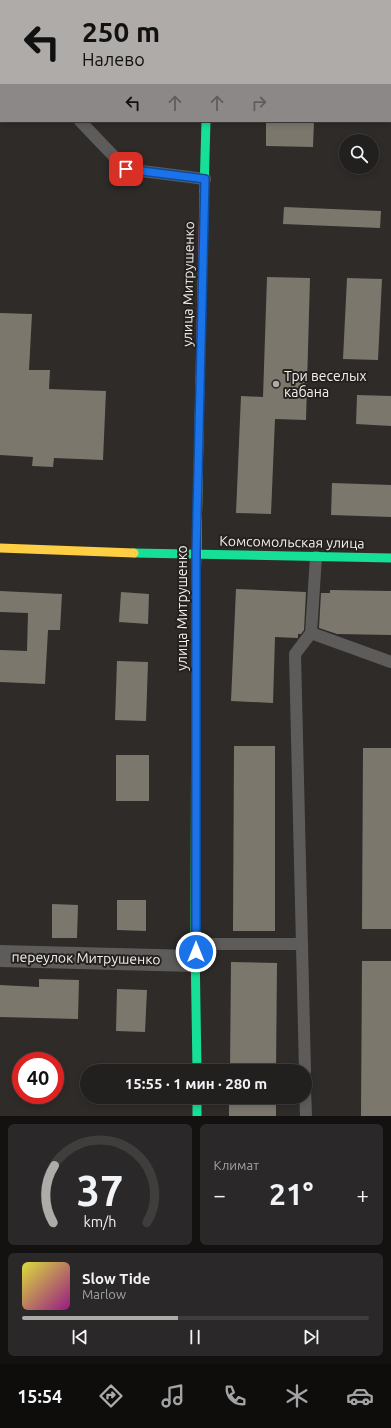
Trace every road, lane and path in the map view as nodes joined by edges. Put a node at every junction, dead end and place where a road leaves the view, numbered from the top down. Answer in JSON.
{"nodes":[{"id":1,"x":81,"y":122,"type":"edge"},
{"id":2,"x":206,"y":122,"type":"edge"},
{"id":3,"x":205,"y":179,"type":"junction"},
{"id":4,"x":0,"y":548,"type":"edge"},
{"id":5,"x":196,"y":555,"type":"junction"},
{"id":6,"x":316,"y":557,"type":"junction"},
{"id":7,"x":391,"y":558,"type":"edge"},
{"id":8,"x":311,"y":633,"type":"junction"},
{"id":9,"x":391,"y":662,"type":"edge"},
{"id":10,"x":302,"y":944,"type":"junction"},
{"id":11,"x":195,"y":952,"type":"junction"},
{"id":12,"x":0,"y":956,"type":"edge"},
{"id":13,"x":197,"y":1064,"type":"edge"},
{"id":14,"x":305,"y":1064,"type":"edge"},
{"id":15,"x":197,"y":1104,"type":"edge"},
{"id":16,"x":306,"y":1104,"type":"edge"},
{"id":17,"x":197,"y":1116,"type":"edge"},
{"id":18,"x":306,"y":1116,"type":"edge"}],
"edges":[{"from":1,"to":3,"type":"lane"},
{"from":2,"to":3,"type":"street","name":"улица Митрушенко"},
{"from":3,"to":5,"type":"street","name":"улица Митрушенко"},
{"from":4,"to":5,"type":"street","name":"Комсомольская улица"},
{"from":5,"to":6,"type":"street","name":"Комсомольская улица"},
{"from":5,"to":11,"type":"street","name":"улица Митрушенко"},
{"from":6,"to":7,"type":"street","name":"Комсомольская улица"},
{"from":6,"to":8,"type":"lane"},
{"from":8,"to":9,"type":"lane"},
{"from":8,"to":10,"type":"lane"},
{"from":10,"to":11,"type":"lane"},
{"from":10,"to":14,"type":"lane"},
{"from":11,"to":12,"type":"street","name":"переулок Митрушенко"},
{"from":11,"to":13,"type":"street","name":"улица Митрушенко"},
{"from":15,"to":17,"type":"street"},
{"from":16,"to":18,"type":"lane"}]}
